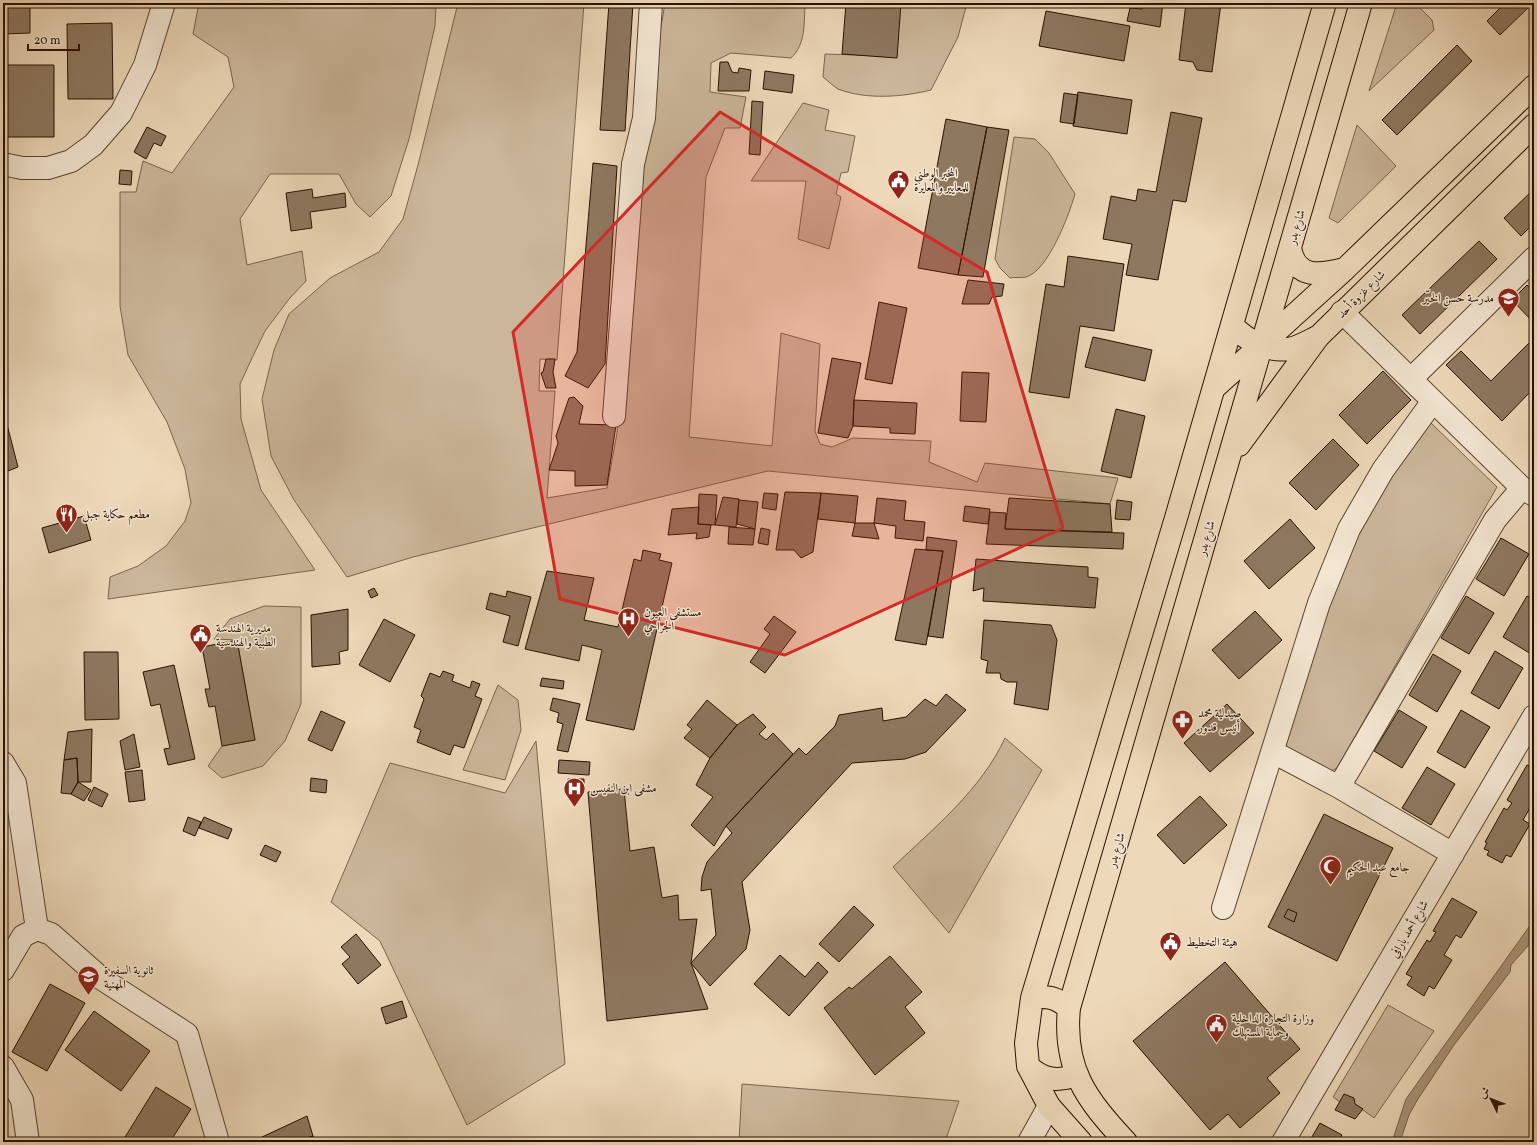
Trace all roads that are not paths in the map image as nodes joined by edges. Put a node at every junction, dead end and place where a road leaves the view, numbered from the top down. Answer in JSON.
{"nodes":[{"id":1,"x":164,"y":3,"type":"edge"},
{"id":2,"x":651,"y":3,"type":"edge"},
{"id":3,"x":1325,"y":3,"type":"edge"},
{"id":4,"x":1361,"y":3,"type":"edge"},
{"id":5,"x":1534,"y":86,"type":"edge"},
{"id":6,"x":1534,"y":125,"type":"edge"},
{"id":7,"x":3,"y":164,"type":"edge"},
{"id":8,"x":1290,"y":248,"type":"junction"},
{"id":9,"x":1534,"y":258,"type":"edge"},
{"id":10,"x":1345,"y":269,"type":"junction"},
{"id":11,"x":1342,"y":312,"type":"junction"},
{"id":12,"x":1232,"y":325,"type":"junction"},
{"id":13,"x":1318,"y":337,"type":"junction"},
{"id":14,"x":1262,"y":346,"type":"junction"},
{"id":15,"x":1411,"y":379,"type":"junction"},
{"id":16,"x":1214,"y":388,"type":"junction"},
{"id":17,"x":1433,"y":401,"type":"junction"},
{"id":18,"x":614,"y":416,"type":"dead end"},
{"id":19,"x":1220,"y":488,"type":"junction"},
{"id":20,"x":1528,"y":492,"type":"edge"},
{"id":21,"x":1534,"y":716,"type":"edge"},
{"id":22,"x":1273,"y":752,"type":"junction"},
{"id":23,"x":3,"y":763,"type":"edge"},
{"id":24,"x":1339,"y":787,"type":"junction"},
{"id":25,"x":1453,"y":854,"type":"junction"},
{"id":26,"x":1223,"y":908,"type":"dead end"},
{"id":27,"x":37,"y":929,"type":"junction"},
{"id":28,"x":3,"y":970,"type":"edge"},
{"id":29,"x":1032,"y":998,"type":"junction"},
{"id":30,"x":1069,"y":1008,"type":"junction"},
{"id":31,"x":1028,"y":1066,"type":"junction"},
{"id":32,"x":3,"y":1067,"type":"edge"},
{"id":33,"x":1076,"y":1075,"type":"junction"},
{"id":34,"x":1049,"y":1106,"type":"junction"},
{"id":35,"x":28,"y":1142,"type":"edge"},
{"id":36,"x":218,"y":1142,"type":"edge"},
{"id":37,"x":1029,"y":1142,"type":"edge"},
{"id":38,"x":1081,"y":1142,"type":"edge"},
{"id":39,"x":1126,"y":1142,"type":"edge"},
{"id":40,"x":1283,"y":1142,"type":"edge"}],
"edges":[{"from":1,"to":7,"type":"street"},
{"from":2,"to":18,"type":"street"},
{"from":3,"to":12,"type":"main road"},
{"from":4,"to":8,"type":"main road","name":"شارع بدر"},
{"from":5,"to":10,"type":"main road"},
{"from":6,"to":11,"type":"main road","name":"شارع غزوة أحد"},
{"from":8,"to":10,"type":"main road"},
{"from":8,"to":14,"type":"main road","name":"شارع بدر"},
{"from":9,"to":15,"type":"street"},
{"from":10,"to":14,"type":"main road"},
{"from":11,"to":13,"type":"main road","name":"شارع غزوة أحد"},
{"from":11,"to":15,"type":"street"},
{"from":12,"to":14,"type":"main road"},
{"from":12,"to":16,"type":"main road"},
{"from":13,"to":14,"type":"main road"},
{"from":13,"to":19,"type":"main road","name":"شارع غزوة أحد"},
{"from":14,"to":16,"type":"main road"},
{"from":14,"to":19,"type":"main road","name":"شارع بدر"},
{"from":15,"to":17,"type":"street"},
{"from":16,"to":29,"type":"main road"},
{"from":17,"to":20,"type":"street"},
{"from":17,"to":22,"type":"street"},
{"from":19,"to":30,"type":"main road","name":"شارع بدر"},
{"from":20,"to":24,"type":"street"},
{"from":21,"to":25,"type":"street","name":"شارع أحمد بارافي"},
{"from":22,"to":24,"type":"street"},
{"from":22,"to":26,"type":"street"},
{"from":23,"to":27,"type":"street"},
{"from":24,"to":25,"type":"street"},
{"from":25,"to":40,"type":"street","name":"شارع أحمد بارافي"},
{"from":27,"to":28,"type":"street"},
{"from":27,"to":36,"type":"street"},
{"from":29,"to":30,"type":"main road"},
{"from":29,"to":31,"type":"main road"},
{"from":30,"to":33,"type":"main road","name":"شارع بدر"},
{"from":31,"to":33,"type":"main road"},
{"from":31,"to":34,"type":"main road"},
{"from":32,"to":35,"type":"street"},
{"from":33,"to":39,"type":"main road"},
{"from":34,"to":37,"type":"street"},
{"from":34,"to":38,"type":"main road"}]}
